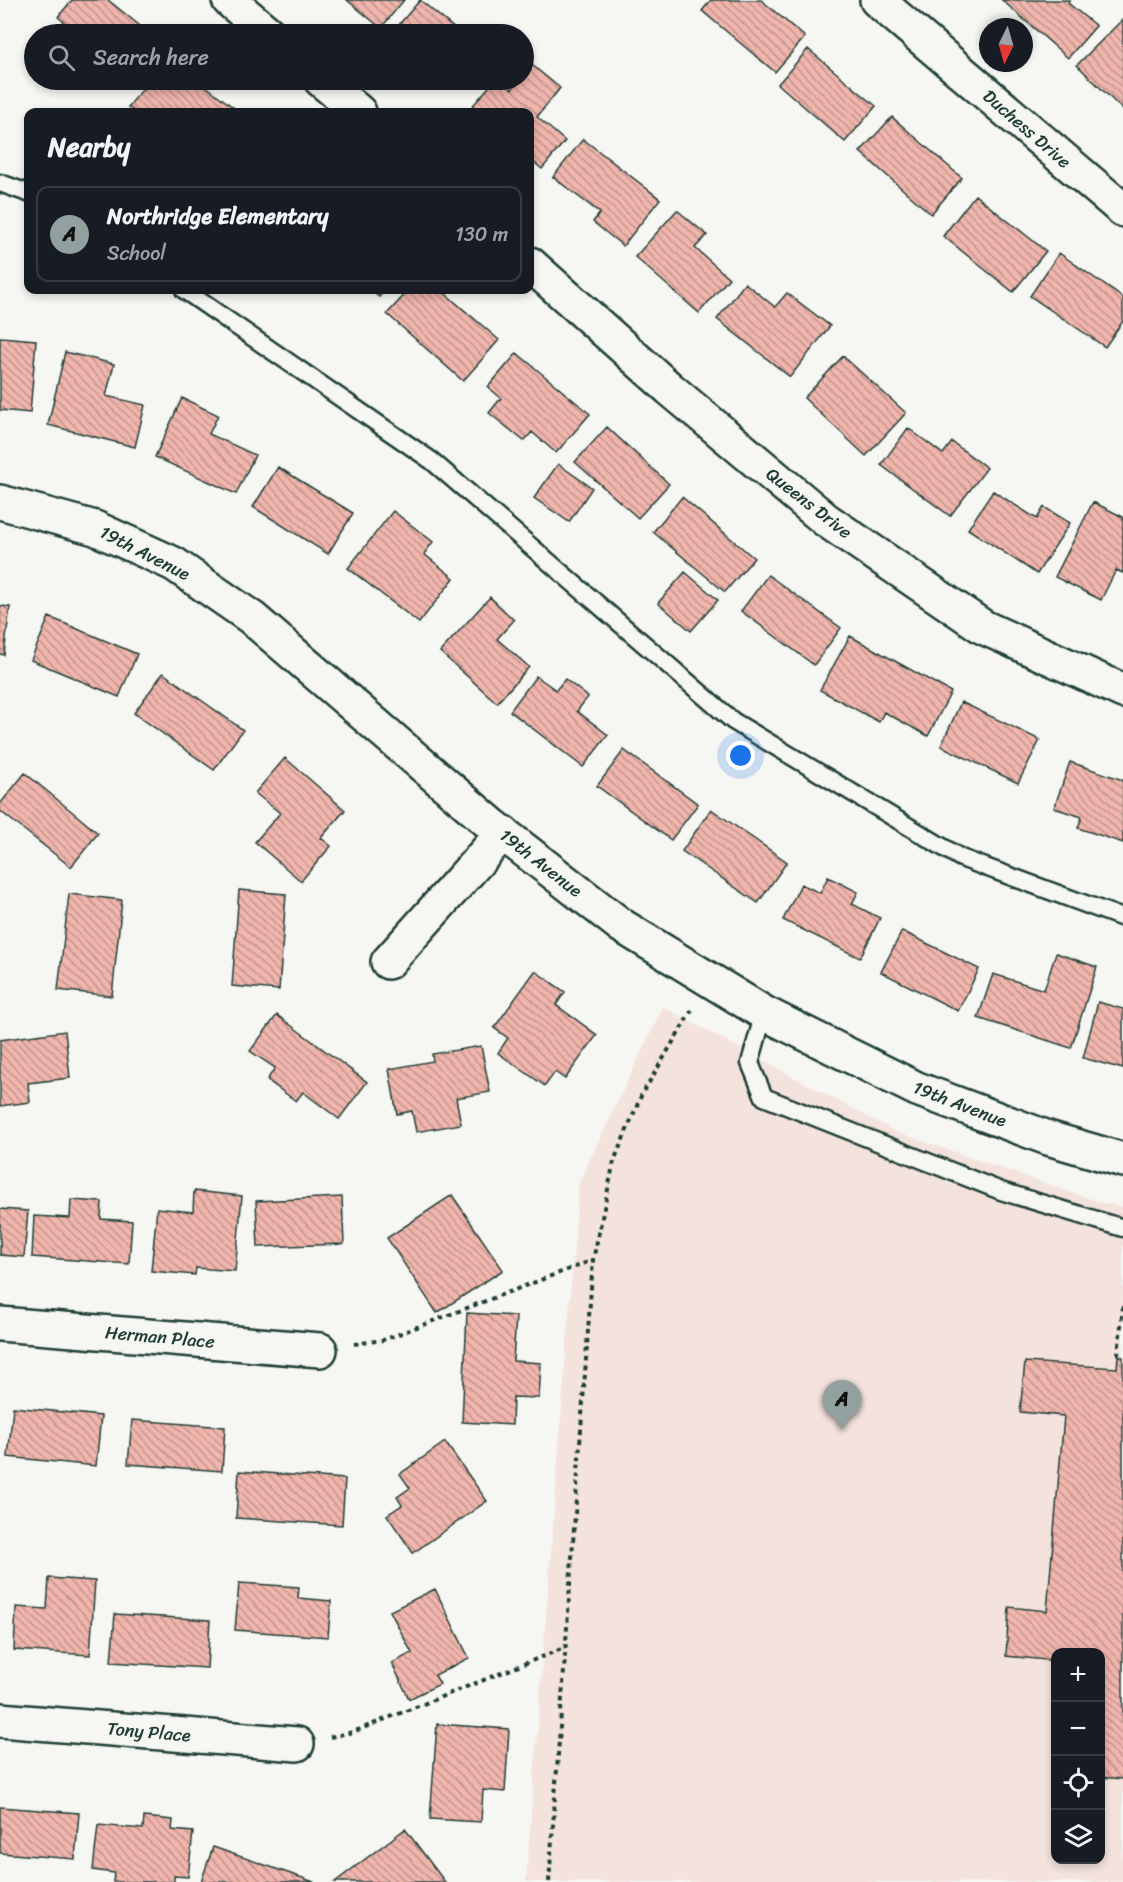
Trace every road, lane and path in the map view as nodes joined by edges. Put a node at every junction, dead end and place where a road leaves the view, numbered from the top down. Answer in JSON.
{"nodes":[{"id":1,"x":229,"y":0,"type":"edge"},
{"id":2,"x":877,"y":0,"type":"edge"},
{"id":3,"x":257,"y":24,"type":"edge"},
{"id":4,"x":333,"y":90,"type":"edge"},
{"id":5,"x":354,"y":108,"type":"edge"},
{"id":6,"x":0,"y":183,"type":"edge"},
{"id":7,"x":24,"y":192,"type":"edge"},
{"id":8,"x":1123,"y":210,"type":"edge"},
{"id":9,"x":534,"y":268,"type":"edge"},
{"id":10,"x":190,"y":294,"type":"edge"},
{"id":11,"x":0,"y":502,"type":"edge"},
{"id":12,"x":1123,"y":691,"type":"edge"},
{"id":13,"x":503,"y":833,"type":"junction"},
{"id":14,"x":1123,"y":918,"type":"edge"},
{"id":15,"x":388,"y":962,"type":"dead end"},
{"id":16,"x":707,"y":979,"type":"junction"},
{"id":17,"x":764,"y":1013,"type":"junction"},
{"id":18,"x":1123,"y":1160,"type":"edge"},
{"id":19,"x":1123,"y":1228,"type":"edge"},
{"id":20,"x":593,"y":1260,"type":"junction"},
{"id":21,"x":1123,"y":1306,"type":"edge"},
{"id":22,"x":0,"y":1324,"type":"edge"},
{"id":23,"x":320,"y":1350,"type":"joint"},
{"id":24,"x":1123,"y":1354,"type":"edge"},
{"id":25,"x":564,"y":1648,"type":"junction"},
{"id":26,"x":0,"y":1720,"type":"edge"},
{"id":27,"x":297,"y":1744,"type":"joint"},
{"id":28,"x":549,"y":1882,"type":"edge"}],
"edges":[{"from":1,"to":3,"type":"street"},
{"from":2,"to":8,"type":"street","name":"Duchess Drive"},
{"from":4,"to":5,"type":"street"},
{"from":6,"to":7,"type":"lane"},
{"from":9,"to":12,"type":"street","name":"Queens Drive"},
{"from":10,"to":14,"type":"lane"},
{"from":11,"to":13,"type":"street","name":"19th Avenue"},
{"from":13,"to":15,"type":"street"},
{"from":13,"to":16,"type":"street","name":"19th Avenue"},
{"from":16,"to":17,"type":"street","name":"19th Avenue"},
{"from":16,"to":20,"type":"path"},
{"from":17,"to":18,"type":"street","name":"19th Avenue"},
{"from":17,"to":19,"type":"lane"},
{"from":20,"to":23,"type":"path"},
{"from":20,"to":25,"type":"path"},
{"from":21,"to":24,"type":"path"},
{"from":22,"to":23,"type":"street","name":"Herman Place"},
{"from":25,"to":27,"type":"path"},
{"from":25,"to":28,"type":"path"},
{"from":26,"to":27,"type":"street","name":"Tony Place"}]}
